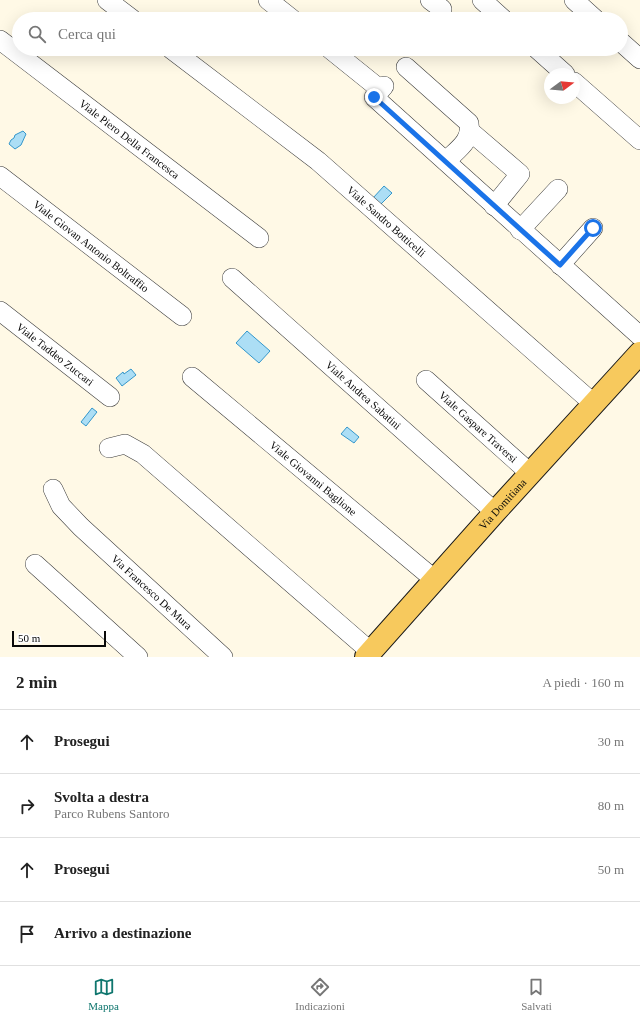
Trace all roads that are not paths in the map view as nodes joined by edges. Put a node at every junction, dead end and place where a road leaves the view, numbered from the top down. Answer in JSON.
{"nodes":[{"id":1,"x":107,"y":0,"type":"edge"},
{"id":2,"x":268,"y":0,"type":"edge"},
{"id":3,"x":482,"y":0,"type":"edge"},
{"id":4,"x":574,"y":0,"type":"edge"},
{"id":5,"x":123,"y":12,"type":"edge"},
{"id":6,"x":283,"y":12,"type":"edge"},
{"id":7,"x":495,"y":12,"type":"edge"},
{"id":8,"x":587,"y":12,"type":"edge"},
{"id":9,"x":0,"y":40,"type":"edge"},
{"id":10,"x":628,"y":48,"type":"edge"},
{"id":11,"x":12,"y":49,"type":"edge"},
{"id":12,"x":21,"y":56,"type":"edge"},
{"id":13,"x":179,"y":56,"type":"edge"},
{"id":14,"x":339,"y":56,"type":"edge"},
{"id":15,"x":545,"y":56,"type":"edge"},
{"id":16,"x":640,"y":59,"type":"edge"},
{"id":17,"x":406,"y":67,"type":"dead end"},
{"id":18,"x":558,"y":68,"type":"edge"},
{"id":19,"x":580,"y":87,"type":"edge"},
{"id":20,"x":471,"y":132,"type":"junction"},
{"id":21,"x":640,"y":140,"type":"edge"},
{"id":22,"x":446,"y":160,"type":"junction"},
{"id":23,"x":0,"y":176,"type":"edge"},
{"id":24,"x":558,"y":189,"type":"dead end"},
{"id":25,"x":494,"y":206,"type":"junction"},
{"id":26,"x":593,"y":228,"type":"dead end"},
{"id":27,"x":520,"y":230,"type":"junction"},
{"id":28,"x":258,"y":238,"type":"dead end"},
{"id":29,"x":560,"y":265,"type":"junction"},
{"id":30,"x":232,"y":278,"type":"dead end"},
{"id":31,"x":0,"y":312,"type":"edge"},
{"id":32,"x":182,"y":316,"type":"dead end"},
{"id":33,"x":640,"y":336,"type":"edge"},
{"id":34,"x":640,"y":353,"type":"edge"},
{"id":35,"x":640,"y":374,"type":"edge"},
{"id":36,"x":192,"y":377,"type":"dead end"},
{"id":37,"x":426,"y":380,"type":"dead end"},
{"id":38,"x":110,"y":397,"type":"dead end"},
{"id":39,"x":594,"y":404,"type":"junction"},
{"id":40,"x":110,"y":448,"type":"dead end"},
{"id":41,"x":531,"y":474,"type":"junction"},
{"id":42,"x":53,"y":489,"type":"dead end"},
{"id":43,"x":495,"y":512,"type":"junction"},
{"id":44,"x":35,"y":564,"type":"dead end"},
{"id":45,"x":435,"y":580,"type":"junction"},
{"id":46,"x":374,"y":655,"type":"edge"},
{"id":47,"x":138,"y":657,"type":"edge"},
{"id":48,"x":223,"y":657,"type":"edge"}],
"edges":[{"from":1,"to":5,"type":"street"},
{"from":2,"to":6,"type":"street"},
{"from":3,"to":7,"type":"street"},
{"from":4,"to":8,"type":"street"},
{"from":9,"to":11,"type":"street","name":"Viale Piero Della Francesca"},
{"from":10,"to":16,"type":"street"},
{"from":12,"to":28,"type":"street","name":"Viale Piero Della Francesca"},
{"from":13,"to":39,"type":"street","name":"Viale Sandro Botticelli"},
{"from":14,"to":22,"type":"street"},
{"from":15,"to":18,"type":"street"},
{"from":17,"to":20,"type":"street"},
{"from":19,"to":21,"type":"street"},
{"from":20,"to":22,"type":"street"},
{"from":20,"to":25,"type":"street"},
{"from":22,"to":25,"type":"street"},
{"from":23,"to":32,"type":"street","name":"Viale Giovan Antonio Boltraffio"},
{"from":24,"to":27,"type":"street"},
{"from":25,"to":27,"type":"street"},
{"from":26,"to":29,"type":"street"},
{"from":27,"to":29,"type":"street"},
{"from":29,"to":33,"type":"street"},
{"from":30,"to":43,"type":"street","name":"Viale Andrea Sabatini"},
{"from":31,"to":38,"type":"street","name":"Viale Taddeo Zuccari"},
{"from":34,"to":39,"type":"main road","name":"Via Domitiana"},
{"from":35,"to":46,"type":"main road","name":"Via Domitiana"},
{"from":36,"to":45,"type":"street","name":"Viale Giovanni Baglione"},
{"from":37,"to":41,"type":"street","name":"Viale Gaspare Traversi"},
{"from":39,"to":41,"type":"main road","name":"Via Domitiana"},
{"from":40,"to":46,"type":"street"},
{"from":41,"to":43,"type":"main road","name":"Via Domitiana"},
{"from":42,"to":48,"type":"street","name":"Via Francesco De Mura"},
{"from":43,"to":45,"type":"main road","name":"Via Domitiana"},
{"from":44,"to":47,"type":"street"},
{"from":45,"to":46,"type":"main road","name":"Via Domitiana"}]}
